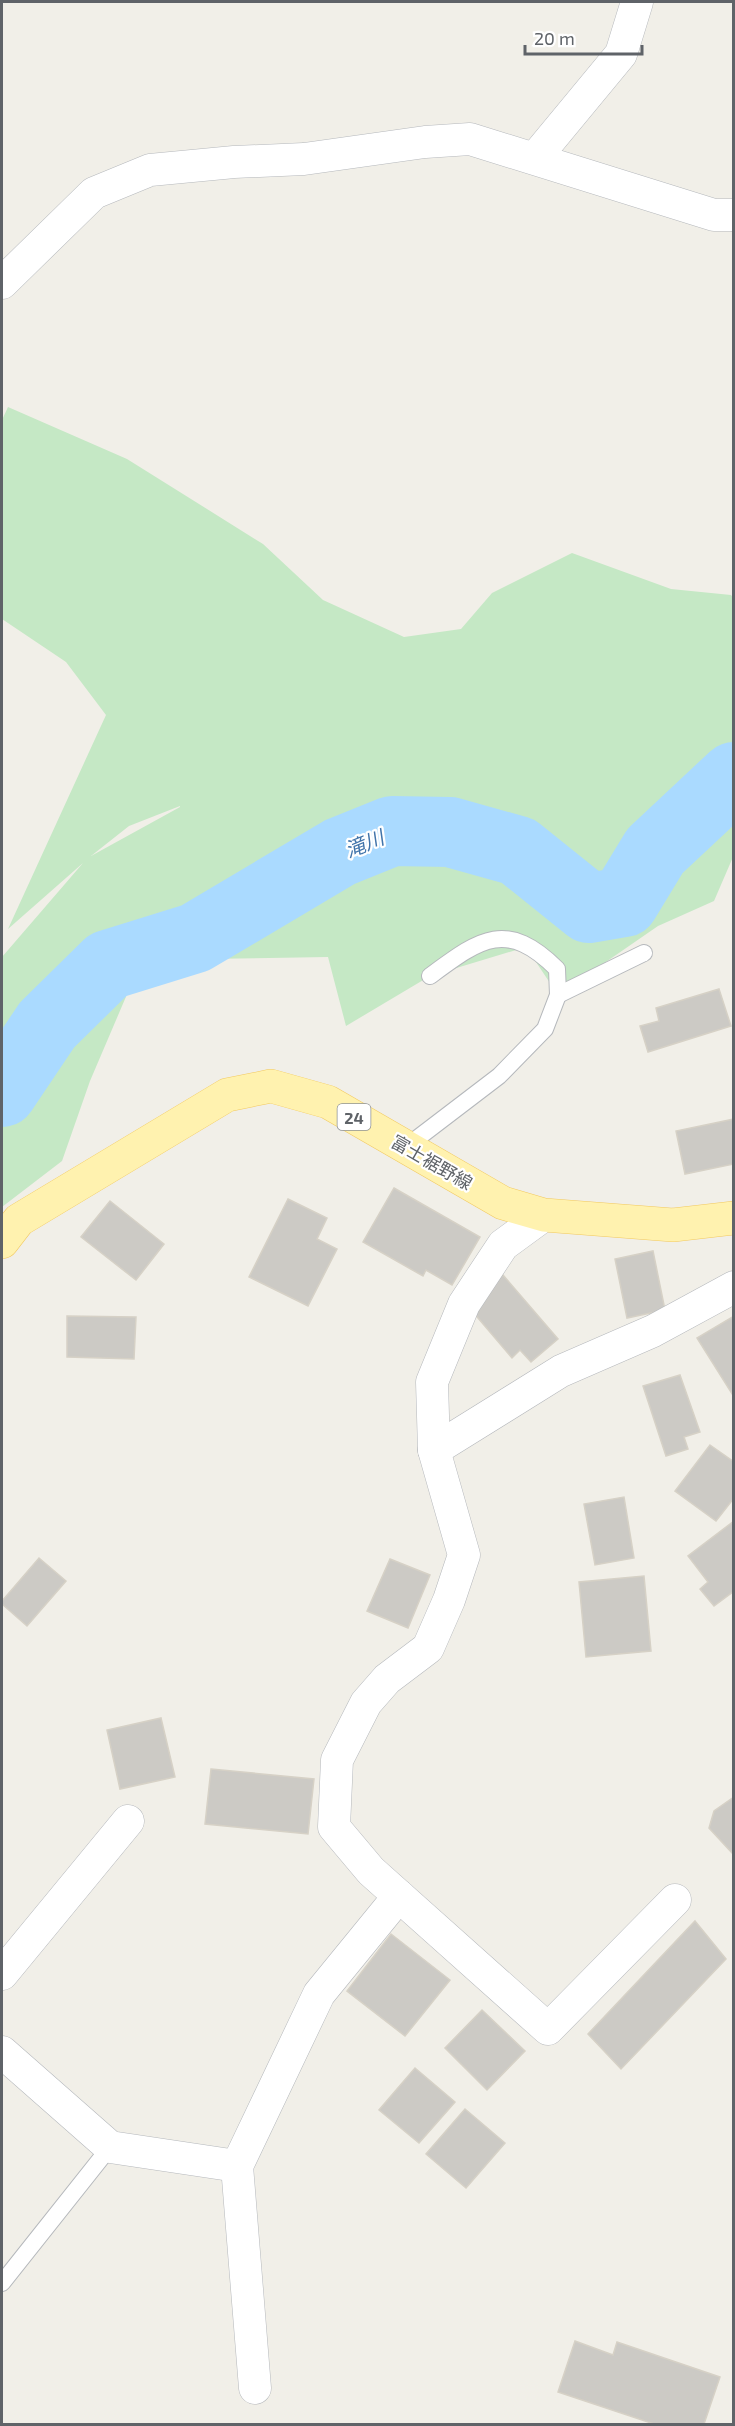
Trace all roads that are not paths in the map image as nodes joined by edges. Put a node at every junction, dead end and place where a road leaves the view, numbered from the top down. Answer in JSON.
{"nodes":[{"id":1,"x":636,"y":2,"type":"edge"},
{"id":2,"x":535,"y":158,"type":"junction"},
{"id":3,"x":734,"y":215,"type":"edge"},
{"id":4,"x":2,"y":283,"type":"edge"},
{"id":5,"x":644,"y":953,"type":"dead end"},
{"id":6,"x":430,"y":976,"type":"dead end"},
{"id":7,"x":558,"y":995,"type":"junction"},
{"id":8,"x":406,"y":1147,"type":"junction"},
{"id":9,"x":544,"y":1215,"type":"junction"},
{"id":10,"x":734,"y":1218,"type":"edge"},
{"id":11,"x":2,"y":1242,"type":"edge"},
{"id":12,"x":734,"y":1287,"type":"edge"},
{"id":13,"x":434,"y":1450,"type":"junction"},
{"id":14,"x":129,"y":1821,"type":"dead end"},
{"id":15,"x":399,"y":1896,"type":"junction"},
{"id":16,"x":675,"y":1900,"type":"dead end"},
{"id":17,"x":2,"y":1974,"type":"edge"},
{"id":18,"x":2,"y":2052,"type":"edge"},
{"id":19,"x":110,"y":2147,"type":"junction"},
{"id":20,"x":237,"y":2166,"type":"junction"},
{"id":21,"x":2,"y":2283,"type":"edge"},
{"id":22,"x":255,"y":2388,"type":"dead end"}],
"edges":[{"from":1,"to":2,"type":"street"},
{"from":2,"to":3,"type":"street"},
{"from":2,"to":4,"type":"street"},
{"from":5,"to":7,"type":"lane"},
{"from":6,"to":7,"type":"lane"},
{"from":7,"to":8,"type":"lane"},
{"from":8,"to":9,"type":"main road","name":"富士裾野線","number":"24"},
{"from":8,"to":11,"type":"main road","name":"富士裾野線","number":"24"},
{"from":9,"to":10,"type":"main road","name":"富士裾野線","number":"24"},
{"from":9,"to":13,"type":"street"},
{"from":12,"to":13,"type":"street"},
{"from":13,"to":15,"type":"street"},
{"from":14,"to":17,"type":"street"},
{"from":15,"to":16,"type":"street"},
{"from":15,"to":20,"type":"street"},
{"from":18,"to":19,"type":"street"},
{"from":19,"to":20,"type":"street"},
{"from":19,"to":21,"type":"lane"},
{"from":20,"to":22,"type":"street"}]}
